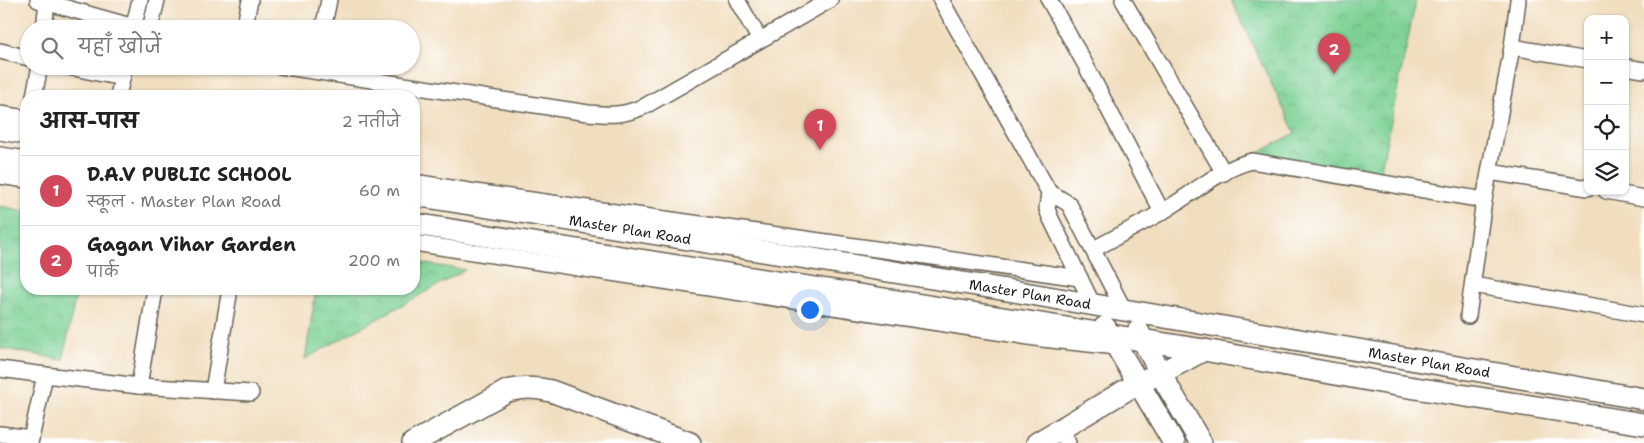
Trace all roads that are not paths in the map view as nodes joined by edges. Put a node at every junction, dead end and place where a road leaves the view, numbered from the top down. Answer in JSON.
{"nodes":[{"id":1,"x":140,"y":0,"type":"edge"},
{"id":2,"x":157,"y":0,"type":"edge"},
{"id":3,"x":250,"y":0,"type":"edge"},
{"id":4,"x":329,"y":0,"type":"edge"},
{"id":5,"x":737,"y":0,"type":"edge"},
{"id":6,"x":830,"y":0,"type":"edge"},
{"id":7,"x":941,"y":0,"type":"edge"},
{"id":8,"x":1049,"y":0,"type":"edge"},
{"id":9,"x":1123,"y":0,"type":"edge"},
{"id":10,"x":1518,"y":0,"type":"edge"},
{"id":11,"x":43,"y":1,"type":"edge"},
{"id":12,"x":44,"y":20,"type":"edge"},
{"id":13,"x":106,"y":20,"type":"edge"},
{"id":14,"x":135,"y":20,"type":"edge"},
{"id":15,"x":152,"y":20,"type":"edge"},
{"id":16,"x":246,"y":20,"type":"edge"},
{"id":17,"x":326,"y":20,"type":"edge"},
{"id":18,"x":760,"y":40,"type":"junction"},
{"id":19,"x":1512,"y":47,"type":"junction"},
{"id":20,"x":0,"y":51,"type":"edge"},
{"id":21,"x":20,"y":56,"type":"edge"},
{"id":22,"x":1584,"y":59,"type":"edge"},
{"id":23,"x":1629,"y":68,"type":"edge"},
{"id":24,"x":1644,"y":70,"type":"edge"},
{"id":25,"x":38,"y":75,"type":"edge"},
{"id":26,"x":122,"y":75,"type":"edge"},
{"id":27,"x":351,"y":75,"type":"edge"},
{"id":28,"x":35,"y":90,"type":"edge"},
{"id":29,"x":119,"y":90,"type":"edge"},
{"id":30,"x":0,"y":114,"type":"edge"},
{"id":31,"x":20,"y":117,"type":"edge"},
{"id":32,"x":0,"y":129,"type":"edge"},
{"id":33,"x":20,"y":132,"type":"edge"},
{"id":34,"x":0,"y":158,"type":"edge"},
{"id":35,"x":20,"y":161,"type":"edge"},
{"id":36,"x":1490,"y":172,"type":"junction"},
{"id":37,"x":1224,"y":173,"type":"junction"},
{"id":38,"x":0,"y":176,"type":"edge"},
{"id":39,"x":20,"y":179,"type":"edge"},
{"id":40,"x":420,"y":183,"type":"edge"},
{"id":41,"x":1584,"y":187,"type":"edge"},
{"id":42,"x":1049,"y":192,"type":"junction"},
{"id":43,"x":1628,"y":195,"type":"edge"},
{"id":44,"x":420,"y":196,"type":"edge"},
{"id":45,"x":1644,"y":198,"type":"edge"},
{"id":46,"x":1484,"y":200,"type":"junction"},
{"id":47,"x":1162,"y":212,"type":"junction"},
{"id":48,"x":420,"y":225,"type":"edge"},
{"id":49,"x":420,"y":244,"type":"edge"},
{"id":50,"x":1094,"y":249,"type":"junction"},
{"id":51,"x":1080,"y":278,"type":"junction"},
{"id":52,"x":1473,"y":285,"type":"junction"},
{"id":53,"x":154,"y":295,"type":"edge"},
{"id":54,"x":229,"y":295,"type":"edge"},
{"id":55,"x":1093,"y":305,"type":"junction"},
{"id":56,"x":1124,"y":310,"type":"junction"},
{"id":57,"x":1644,"y":315,"type":"edge"},
{"id":58,"x":1468,"y":316,"type":"dead end"},
{"id":59,"x":1113,"y":341,"type":"junction"},
{"id":60,"x":1144,"y":341,"type":"junction"},
{"id":61,"x":1204,"y":350,"type":"junction"},
{"id":62,"x":0,"y":369,"type":"edge"},
{"id":63,"x":1161,"y":373,"type":"junction"},
{"id":64,"x":45,"y":374,"type":"junction"},
{"id":65,"x":1138,"y":383,"type":"junction"},
{"id":66,"x":139,"y":386,"type":"junction"},
{"id":67,"x":213,"y":391,"type":"junction"},
{"id":68,"x":251,"y":393,"type":"dead end"},
{"id":69,"x":1644,"y":399,"type":"edge"},
{"id":70,"x":1644,"y":424,"type":"edge"},
{"id":71,"x":0,"y":434,"type":"edge"},
{"id":72,"x":1064,"y":436,"type":"edge"},
{"id":73,"x":31,"y":441,"type":"edge"},
{"id":74,"x":413,"y":443,"type":"edge"},
{"id":75,"x":690,"y":443,"type":"edge"},
{"id":76,"x":1037,"y":443,"type":"edge"},
{"id":77,"x":1174,"y":443,"type":"edge"},
{"id":78,"x":1202,"y":443,"type":"edge"}],
"edges":[{"from":1,"to":14,"type":"street"},
{"from":2,"to":15,"type":"street"},
{"from":3,"to":16,"type":"street"},
{"from":4,"to":17,"type":"street"},
{"from":5,"to":18,"type":"street"},
{"from":6,"to":18,"type":"street"},
{"from":7,"to":42,"type":"street"},
{"from":8,"to":47,"type":"street"},
{"from":9,"to":37,"type":"street"},
{"from":10,"to":19,"type":"street"},
{"from":11,"to":12,"type":"street"},
{"from":11,"to":13,"type":"street"},
{"from":18,"to":27,"type":"street"},
{"from":19,"to":22,"type":"street"},
{"from":19,"to":36,"type":"street"},
{"from":20,"to":21,"type":"street"},
{"from":23,"to":24,"type":"street"},
{"from":25,"to":28,"type":"street"},
{"from":26,"to":29,"type":"street"},
{"from":30,"to":31,"type":"street"},
{"from":32,"to":33,"type":"main road"},
{"from":34,"to":35,"type":"main road"},
{"from":36,"to":41,"type":"street"},
{"from":36,"to":46,"type":"street"},
{"from":37,"to":46,"type":"street"},
{"from":37,"to":47,"type":"street"},
{"from":38,"to":39,"type":"street"},
{"from":40,"to":51,"type":"street"},
{"from":42,"to":50,"type":"street"},
{"from":42,"to":51,"type":"street"},
{"from":43,"to":45,"type":"street"},
{"from":44,"to":55,"type":"main road","name":"Master Plan Road"},
{"from":46,"to":52,"type":"street"},
{"from":47,"to":50,"type":"street"},
{"from":48,"to":59,"type":"main road","name":"Master Plan Road"},
{"from":49,"to":59,"type":"street"},
{"from":50,"to":56,"type":"street"},
{"from":51,"to":55,"type":"street"},
{"from":52,"to":57,"type":"street"},
{"from":52,"to":58,"type":"street"},
{"from":53,"to":66,"type":"street"},
{"from":54,"to":67,"type":"street"},
{"from":55,"to":56,"type":"main road","name":"Master Plan Road"},
{"from":55,"to":59,"type":"main road"},
{"from":56,"to":60,"type":"main road"},
{"from":56,"to":69,"type":"main road","name":"Master Plan Road"},
{"from":59,"to":60,"type":"main road","name":"Master Plan Road"},
{"from":59,"to":65,"type":"main road"},
{"from":60,"to":61,"type":"main road","name":"Master Plan Road"},
{"from":60,"to":63,"type":"main road"},
{"from":61,"to":63,"type":"main road"},
{"from":61,"to":70,"type":"main road","name":"Master Plan Road"},
{"from":62,"to":64,"type":"street"},
{"from":63,"to":65,"type":"main road"},
{"from":63,"to":78,"type":"main road"},
{"from":64,"to":66,"type":"street"},
{"from":64,"to":73,"type":"street"},
{"from":65,"to":72,"type":"main road"},
{"from":65,"to":77,"type":"main road"},
{"from":66,"to":67,"type":"street"},
{"from":67,"to":68,"type":"street"},
{"from":71,"to":73,"type":"street"},
{"from":72,"to":76,"type":"main road"},
{"from":74,"to":75,"type":"main road"}]}
